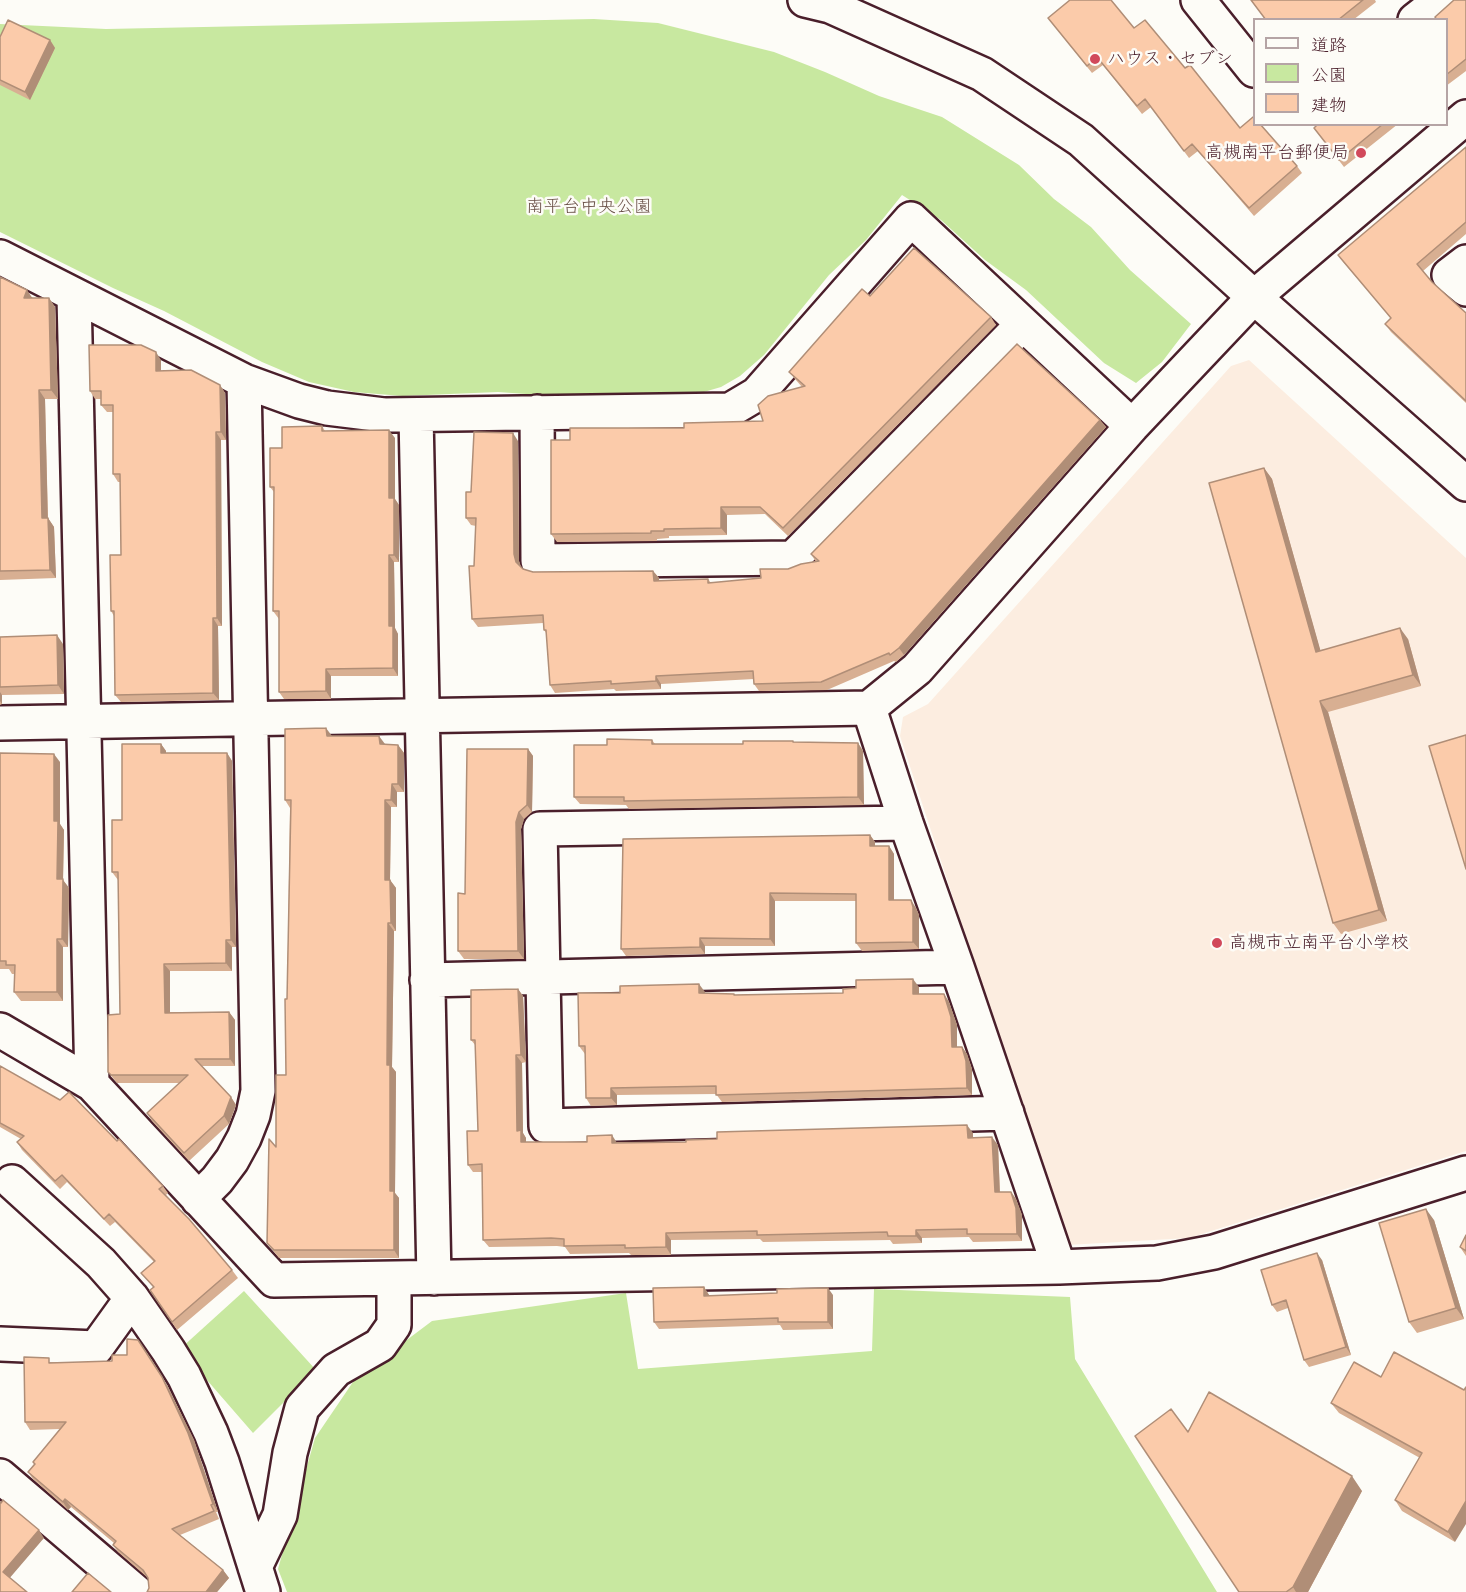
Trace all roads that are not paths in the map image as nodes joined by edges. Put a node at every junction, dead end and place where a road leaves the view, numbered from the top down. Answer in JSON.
{"nodes":[{"id":1,"x":805,"y":0,"type":"edge"},
{"id":2,"x":1198,"y":0,"type":"edge"},
{"id":3,"x":1441,"y":0,"type":"edge"},
{"id":4,"x":1418,"y":18,"type":"edge"},
{"id":5,"x":1253,"y":69,"type":"edge"},
{"id":6,"x":1466,"y":117,"type":"edge"},
{"id":7,"x":0,"y":257,"type":"edge"},
{"id":8,"x":1466,"y":261,"type":"edge"},
{"id":9,"x":1466,"y":289,"type":"edge"},
{"id":10,"x":75,"y":296,"type":"junction"},
{"id":11,"x":1254,"y":297,"type":"junction"},
{"id":12,"x":1023,"y":324,"type":"junction"},
{"id":13,"x":244,"y":381,"type":"junction"},
{"id":14,"x":537,"y":412,"type":"junction"},
{"id":15,"x":416,"y":415,"type":"junction"},
{"id":16,"x":1132,"y":426,"type":"junction"},
{"id":17,"x":1466,"y":484,"type":"edge"},
{"id":18,"x":869,"y":708,"type":"junction"},
{"id":19,"x":422,"y":716,"type":"junction"},
{"id":20,"x":251,"y":719,"type":"junction"},
{"id":21,"x":83,"y":722,"type":"junction"},
{"id":22,"x":0,"y":723,"type":"edge"},
{"id":23,"x":906,"y":823,"type":"junction"},
{"id":24,"x":957,"y":967,"type":"junction"},
{"id":25,"x":543,"y":978,"type":"junction"},
{"id":26,"x":428,"y":980,"type":"junction"},
{"id":27,"x":0,"y":1030,"type":"edge"},
{"id":28,"x":92,"y":1084,"type":"junction"},
{"id":29,"x":1007,"y":1113,"type":"junction"},
{"id":30,"x":1466,"y":1173,"type":"edge"},
{"id":31,"x":12,"y":1182,"type":"dead end"},
{"id":32,"x":198,"y":1199,"type":"junction"},
{"id":33,"x":1059,"y":1267,"type":"junction"},
{"id":34,"x":434,"y":1278,"type":"junction"},
{"id":35,"x":394,"y":1279,"type":"junction"},
{"id":36,"x":132,"y":1299,"type":"junction"},
{"id":37,"x":0,"y":1344,"type":"edge"},
{"id":38,"x":0,"y":1476,"type":"edge"},
{"id":39,"x":259,"y":1579,"type":"edge"},
{"id":40,"x":136,"y":1592,"type":"edge"}],
"edges":[{"from":1,"to":11,"type":"street"},
{"from":2,"to":5,"type":"street"},
{"from":3,"to":4,"type":"street"},
{"from":6,"to":11,"type":"street"},
{"from":7,"to":10,"type":"street"},
{"from":8,"to":9,"type":"street"},
{"from":10,"to":13,"type":"street"},
{"from":10,"to":21,"type":"street"},
{"from":11,"to":16,"type":"street"},
{"from":11,"to":17,"type":"street"},
{"from":12,"to":14,"type":"street"},
{"from":12,"to":14,"type":"street"},
{"from":12,"to":16,"type":"street"},
{"from":13,"to":15,"type":"street"},
{"from":13,"to":20,"type":"street"},
{"from":14,"to":15,"type":"street"},
{"from":15,"to":19,"type":"street"},
{"from":16,"to":18,"type":"street"},
{"from":18,"to":19,"type":"street"},
{"from":18,"to":23,"type":"street"},
{"from":19,"to":20,"type":"street"},
{"from":19,"to":26,"type":"street"},
{"from":20,"to":21,"type":"street"},
{"from":20,"to":32,"type":"street"},
{"from":21,"to":22,"type":"street"},
{"from":21,"to":28,"type":"street"},
{"from":23,"to":24,"type":"street"},
{"from":23,"to":25,"type":"street"},
{"from":24,"to":25,"type":"street"},
{"from":24,"to":29,"type":"street"},
{"from":25,"to":26,"type":"street"},
{"from":25,"to":29,"type":"street"},
{"from":26,"to":34,"type":"street"},
{"from":27,"to":28,"type":"street"},
{"from":28,"to":32,"type":"street"},
{"from":29,"to":33,"type":"street"},
{"from":30,"to":33,"type":"street"},
{"from":31,"to":36,"type":"street"},
{"from":32,"to":35,"type":"street"},
{"from":33,"to":34,"type":"street"},
{"from":34,"to":35,"type":"street"},
{"from":35,"to":39,"type":"street"},
{"from":36,"to":37,"type":"street"},
{"from":36,"to":39,"type":"street"},
{"from":38,"to":40,"type":"street"}]}
